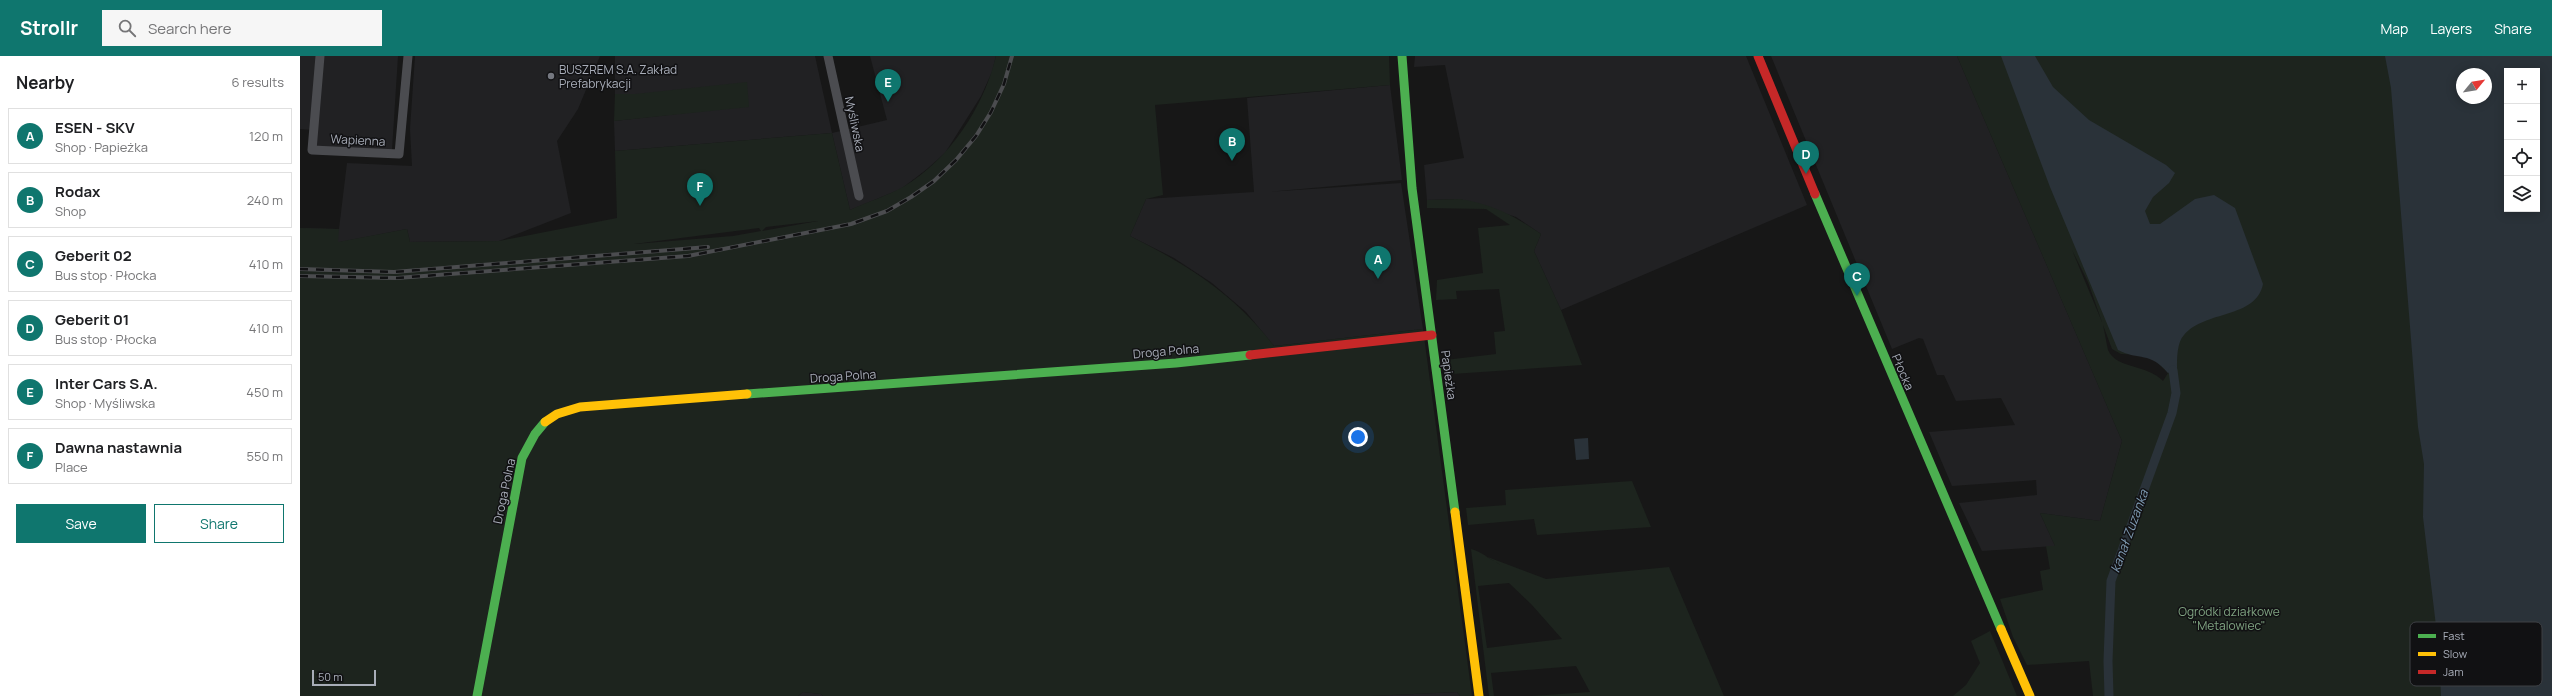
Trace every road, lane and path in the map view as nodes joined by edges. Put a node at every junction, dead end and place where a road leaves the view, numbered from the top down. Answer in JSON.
{"nodes":[{"id":1,"x":320,"y":56,"type":"edge"},
{"id":2,"x":408,"y":56,"type":"edge"},
{"id":3,"x":828,"y":56,"type":"edge"},
{"id":4,"x":1402,"y":56,"type":"edge"},
{"id":5,"x":1758,"y":56,"type":"edge"},
{"id":6,"x":858,"y":196,"type":"dead end"},
{"id":7,"x":1432,"y":335,"type":"junction"},
{"id":8,"x":477,"y":696,"type":"edge"},
{"id":9,"x":1479,"y":696,"type":"edge"},
{"id":10,"x":2030,"y":696,"type":"edge"}],
"edges":[{"from":1,"to":2,"type":"street","name":"Wapienna"},
{"from":3,"to":6,"type":"street","name":"Myśliwska"},
{"from":4,"to":7,"type":"street","name":"Papieżka"},
{"from":5,"to":10,"type":"street","name":"Płocka"},
{"from":7,"to":8,"type":"street","name":"Droga Polna"},
{"from":7,"to":9,"type":"street","name":"Papieżka"}]}
